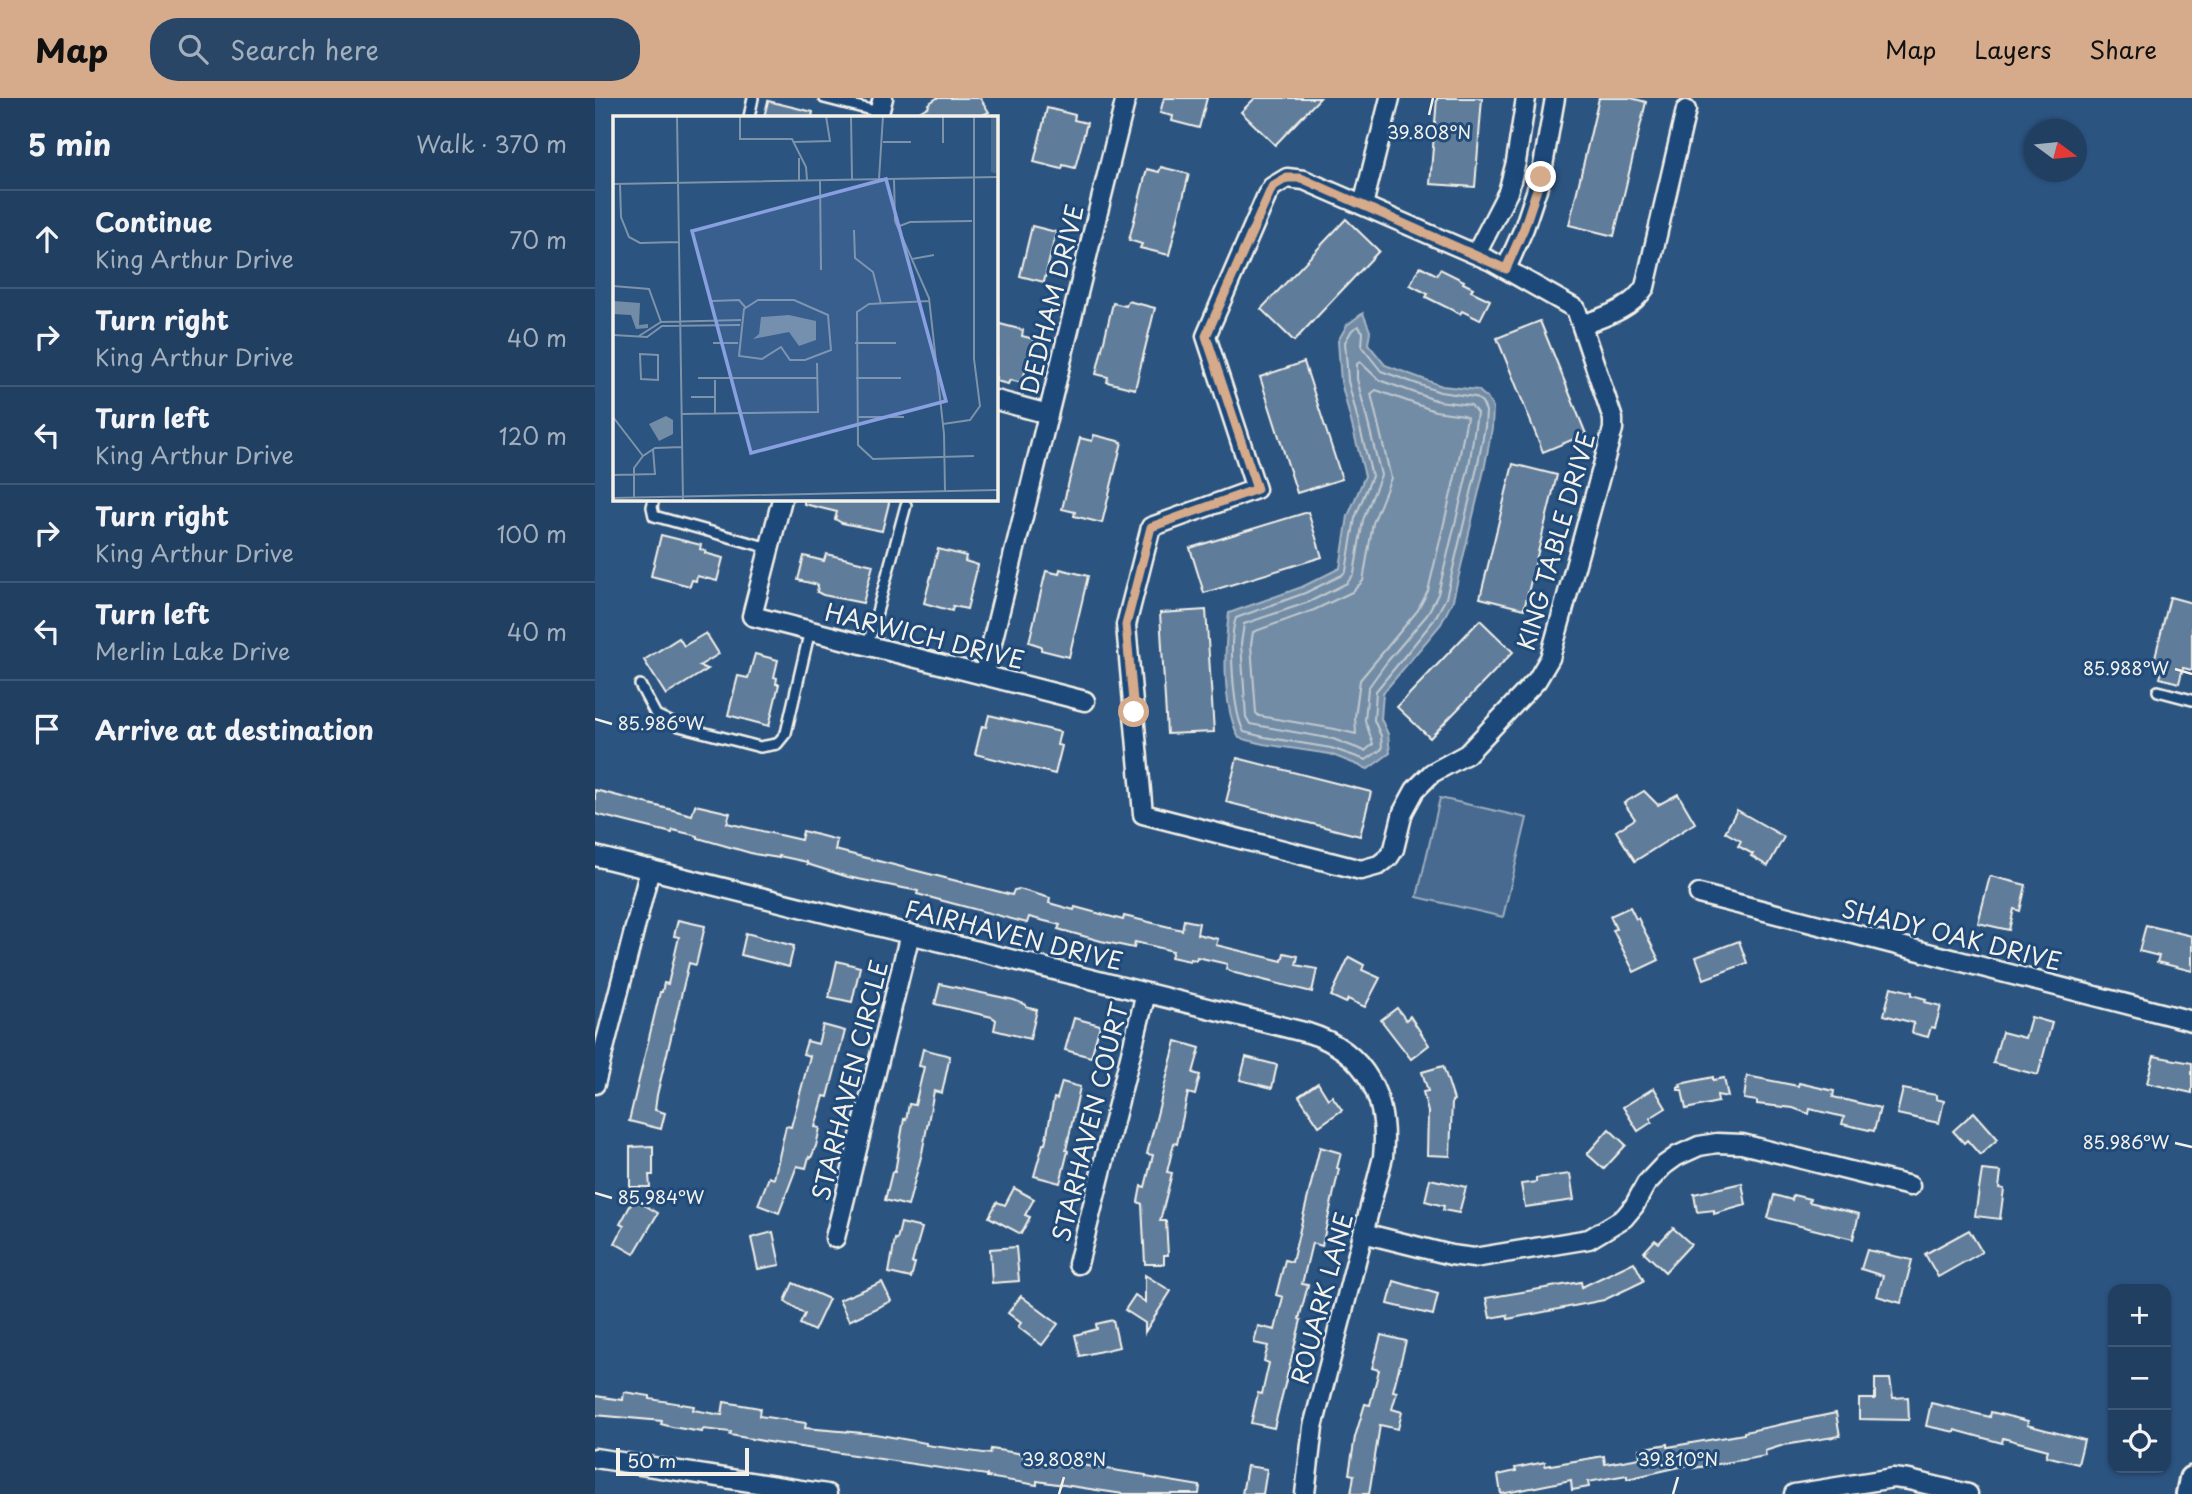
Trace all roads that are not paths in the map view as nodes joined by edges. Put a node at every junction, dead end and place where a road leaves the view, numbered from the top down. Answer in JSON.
{"nodes":[{"id":1,"x":753,"y":98,"type":"edge"},
{"id":2,"x":824,"y":98,"type":"edge"},
{"id":3,"x":1390,"y":98,"type":"edge"},
{"id":4,"x":1526,"y":98,"type":"edge"},
{"id":5,"x":1555,"y":98,"type":"edge"},
{"id":6,"x":1121,"y":99,"type":"edge"},
{"id":7,"x":880,"y":109,"type":"edge"},
{"id":8,"x":1686,"y":110,"type":"dead end"},
{"id":9,"x":749,"y":116,"type":"edge"},
{"id":10,"x":1363,"y":205,"type":"junction"},
{"id":11,"x":1491,"y":261,"type":"junction"},
{"id":12,"x":1581,"y":325,"type":"junction"},
{"id":13,"x":997,"y":400,"type":"edge"},
{"id":14,"x":1048,"y":414,"type":"junction"},
{"id":15,"x":654,"y":500,"type":"edge"},
{"id":16,"x":782,"y":500,"type":"edge"},
{"id":17,"x":907,"y":505,"type":"dead end"},
{"id":18,"x":769,"y":548,"type":"junction"},
{"id":19,"x":810,"y":631,"type":"junction"},
{"id":20,"x":868,"y":645,"type":"junction"},
{"id":21,"x":984,"y":675,"type":"junction"},
{"id":22,"x":640,"y":685,"type":"dead end"},
{"id":23,"x":2158,"y":691,"type":"dead end"},
{"id":24,"x":2192,"y":700,"type":"edge"},
{"id":25,"x":1085,"y":701,"type":"dead end"},
{"id":26,"x":595,"y":856,"type":"edge"},
{"id":27,"x":650,"y":869,"type":"junction"},
{"id":28,"x":1699,"y":894,"type":"dead end"},
{"id":29,"x":911,"y":934,"type":"junction"},
{"id":30,"x":1146,"y":993,"type":"junction"},
{"id":31,"x":2192,"y":1021,"type":"edge"},
{"id":32,"x":595,"y":1084,"type":"edge"},
{"id":33,"x":1384,"y":1114,"type":"joint"},
{"id":34,"x":1910,"y":1186,"type":"dead end"},
{"id":35,"x":1363,"y":1233,"type":"junction"},
{"id":36,"x":835,"y":1238,"type":"dead end"},
{"id":37,"x":1078,"y":1264,"type":"dead end"},
{"id":38,"x":595,"y":1458,"type":"edge"},
{"id":39,"x":2192,"y":1479,"type":"edge"},
{"id":40,"x":1852,"y":1489,"type":"edge"},
{"id":41,"x":827,"y":1494,"type":"edge"},
{"id":42,"x":1305,"y":1494,"type":"edge"},
{"id":43,"x":1794,"y":1494,"type":"edge"},
{"id":44,"x":1968,"y":1494,"type":"edge"},
{"id":45,"x":2189,"y":1494,"type":"edge"}],
"edges":[{"from":1,"to":9,"type":"lane"},
{"from":2,"to":7,"type":"lane"},
{"from":3,"to":10,"type":"street"},
{"from":4,"to":11,"type":"street"},
{"from":5,"to":11,"type":"street"},
{"from":6,"to":14,"type":"street","name":"DEDHAM DRIVE"},
{"from":8,"to":12,"type":"street"},
{"from":10,"to":11,"type":"street","name":"KING TABLE DRIVE"},
{"from":10,"to":12,"type":"street","name":"KING TABLE DRIVE"},
{"from":11,"to":12,"type":"street","name":"KING TABLE DRIVE"},
{"from":13,"to":14,"type":"street"},
{"from":14,"to":21,"type":"street","name":"DEDHAM DRIVE"},
{"from":15,"to":18,"type":"lane"},
{"from":16,"to":18,"type":"street"},
{"from":17,"to":20,"type":"lane"},
{"from":18,"to":19,"type":"street","name":"HARWICH DRIVE"},
{"from":19,"to":20,"type":"street","name":"HARWICH DRIVE"},
{"from":19,"to":22,"type":"lane"},
{"from":20,"to":21,"type":"street","name":"HARWICH DRIVE"},
{"from":21,"to":25,"type":"street","name":"HARWICH DRIVE"},
{"from":23,"to":24,"type":"lane"},
{"from":26,"to":27,"type":"street","name":"FAIRHAVEN DRIVE"},
{"from":27,"to":29,"type":"street","name":"FAIRHAVEN DRIVE"},
{"from":27,"to":32,"type":"street"},
{"from":28,"to":31,"type":"street","name":"SHADY OAK DRIVE"},
{"from":29,"to":30,"type":"street","name":"FAIRHAVEN DRIVE"},
{"from":29,"to":36,"type":"street","name":"STARHAVEN CIRCLE"},
{"from":30,"to":33,"type":"street","name":"FAIRHAVEN DRIVE"},
{"from":30,"to":37,"type":"street","name":"STARHAVEN COURT"},
{"from":33,"to":35,"type":"street","name":"ROUARK LANE"},
{"from":34,"to":35,"type":"street"},
{"from":35,"to":42,"type":"street","name":"ROUARK LANE"},
{"from":38,"to":41,"type":"street"},
{"from":39,"to":45,"type":"main road"},
{"from":40,"to":43,"type":"street"},
{"from":40,"to":44,"type":"street"}]}
